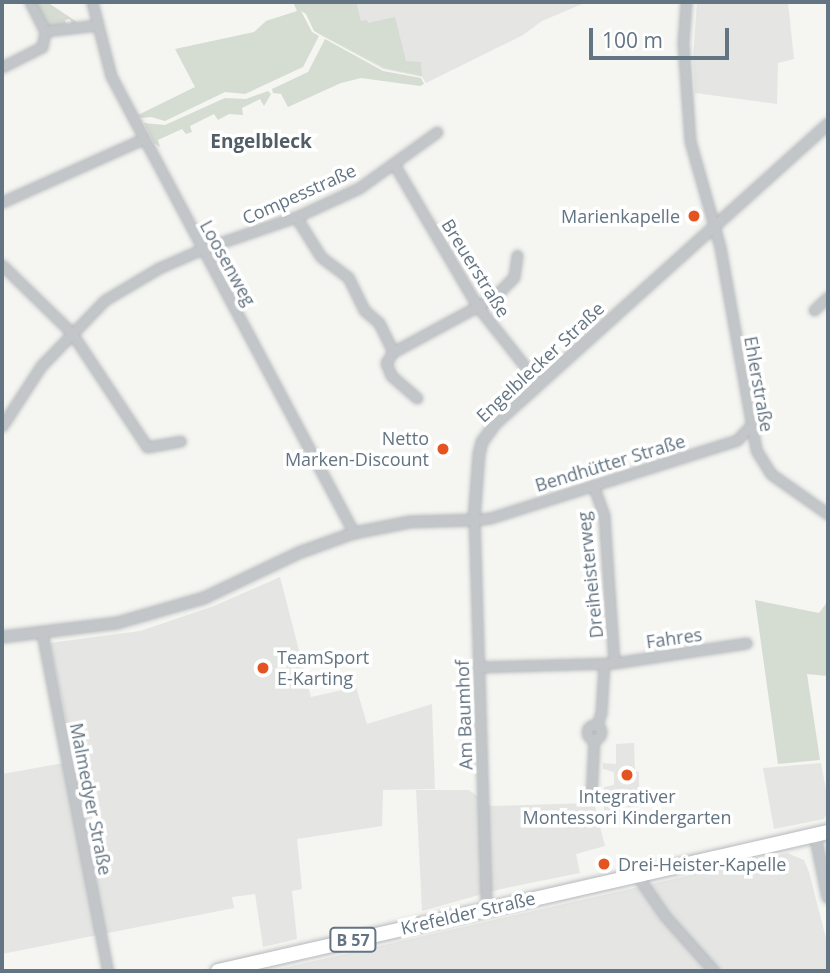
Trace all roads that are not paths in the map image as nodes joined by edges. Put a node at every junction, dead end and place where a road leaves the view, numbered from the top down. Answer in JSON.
{"nodes":[{"id":1,"x":30,"y":2,"type":"edge"},
{"id":2,"x":92,"y":2,"type":"edge"},
{"id":3,"x":686,"y":2,"type":"edge"},
{"id":4,"x":98,"y":26,"type":"junction"},
{"id":5,"x":46,"y":31,"type":"junction"},
{"id":6,"x":2,"y":67,"type":"edge"},
{"id":7,"x":828,"y":124,"type":"edge"},
{"id":8,"x":437,"y":132,"type":"dead end"},
{"id":9,"x":143,"y":139,"type":"junction"},
{"id":10,"x":394,"y":164,"type":"junction"},
{"id":11,"x":2,"y":202,"type":"edge"},
{"id":12,"x":296,"y":217,"type":"junction"},
{"id":13,"x":714,"y":228,"type":"junction"},
{"id":14,"x":202,"y":249,"type":"junction"},
{"id":15,"x":517,"y":255,"type":"dead end"},
{"id":16,"x":2,"y":265,"type":"edge"},
{"id":17,"x":828,"y":297,"type":"edge"},
{"id":18,"x":478,"y":307,"type":"junction"},
{"id":19,"x":814,"y":310,"type":"dead end"},
{"id":20,"x":71,"y":332,"type":"junction"},
{"id":21,"x":393,"y":352,"type":"junction"},
{"id":22,"x":539,"y":384,"type":"junction"},
{"id":23,"x":417,"y":398,"type":"dead end"},
{"id":24,"x":2,"y":426,"type":"edge"},
{"id":25,"x":749,"y":426,"type":"junction"},
{"id":26,"x":180,"y":441,"type":"dead end"},
{"id":27,"x":593,"y":485,"type":"junction"},
{"id":28,"x":828,"y":513,"type":"edge"},
{"id":29,"x":474,"y":520,"type":"junction"},
{"id":30,"x":354,"y":533,"type":"junction"},
{"id":31,"x":42,"y":633,"type":"junction"},
{"id":32,"x":2,"y":637,"type":"edge"},
{"id":33,"x":747,"y":643,"type":"dead end"},
{"id":34,"x":609,"y":663,"type":"junction"},
{"id":35,"x":478,"y":667,"type":"junction"},
{"id":36,"x":592,"y":798,"type":"dead end"},
{"id":37,"x":821,"y":833,"type":"edge"},
{"id":38,"x":636,"y":874,"type":"junction"},
{"id":39,"x":828,"y":898,"type":"edge"},
{"id":40,"x":489,"y":908,"type":"junction"},
{"id":41,"x":108,"y":971,"type":"edge"},
{"id":42,"x":218,"y":971,"type":"edge"},
{"id":43,"x":714,"y":971,"type":"edge"}],
"edges":[{"from":1,"to":5,"type":"street"},
{"from":2,"to":4,"type":"street","name":"Loosenweg"},
{"from":3,"to":13,"type":"street","name":"Ehlerstraße"},
{"from":4,"to":5,"type":"street"},
{"from":4,"to":9,"type":"street","name":"Loosenweg"},
{"from":5,"to":6,"type":"street"},
{"from":7,"to":13,"type":"street","name":"Engelblecker Straße"},
{"from":8,"to":10,"type":"street","name":"Compesstraße"},
{"from":9,"to":11,"type":"street"},
{"from":9,"to":14,"type":"street","name":"Loosenweg"},
{"from":10,"to":12,"type":"street","name":"Compesstraße"},
{"from":10,"to":18,"type":"street","name":"Breuerstraße"},
{"from":12,"to":14,"type":"street","name":"Compesstraße"},
{"from":12,"to":21,"type":"street"},
{"from":13,"to":22,"type":"street","name":"Engelblecker Straße"},
{"from":13,"to":25,"type":"street","name":"Ehlerstraße"},
{"from":14,"to":20,"type":"street","name":"Compesstraße"},
{"from":14,"to":30,"type":"street","name":"Loosenweg"},
{"from":15,"to":18,"type":"street"},
{"from":16,"to":20,"type":"street"},
{"from":17,"to":19,"type":"street"},
{"from":18,"to":21,"type":"street"},
{"from":18,"to":22,"type":"street","name":"Breuerstraße"},
{"from":20,"to":24,"type":"street","name":"Compesstraße"},
{"from":20,"to":26,"type":"street"},
{"from":21,"to":23,"type":"street"},
{"from":22,"to":29,"type":"street","name":"Engelblecker Straße"},
{"from":25,"to":27,"type":"street","name":"Bendhütter Straße"},
{"from":25,"to":28,"type":"street","name":"Ehlerstraße"},
{"from":27,"to":29,"type":"street","name":"Bendhütter Straße"},
{"from":27,"to":34,"type":"street","name":"Dreiheisterweg"},
{"from":29,"to":30,"type":"street"},
{"from":29,"to":35,"type":"street","name":"Am Baumhof"},
{"from":30,"to":31,"type":"street"},
{"from":31,"to":32,"type":"street"},
{"from":31,"to":41,"type":"street","name":"Malmedyer Straße"},
{"from":33,"to":34,"type":"street","name":"Fahres"},
{"from":34,"to":35,"type":"street","name":"Fahres"},
{"from":34,"to":36,"type":"street"},
{"from":35,"to":40,"type":"street","name":"Am Baumhof"},
{"from":37,"to":38,"type":"main road","name":"Krefelder Straße","number":"B 57"},
{"from":37,"to":39,"type":"street"},
{"from":38,"to":40,"type":"main road","name":"Krefelder Straße","number":"B 57"},
{"from":38,"to":43,"type":"street"},
{"from":40,"to":42,"type":"main road","name":"Krefelder Straße","number":"B 57"}]}
